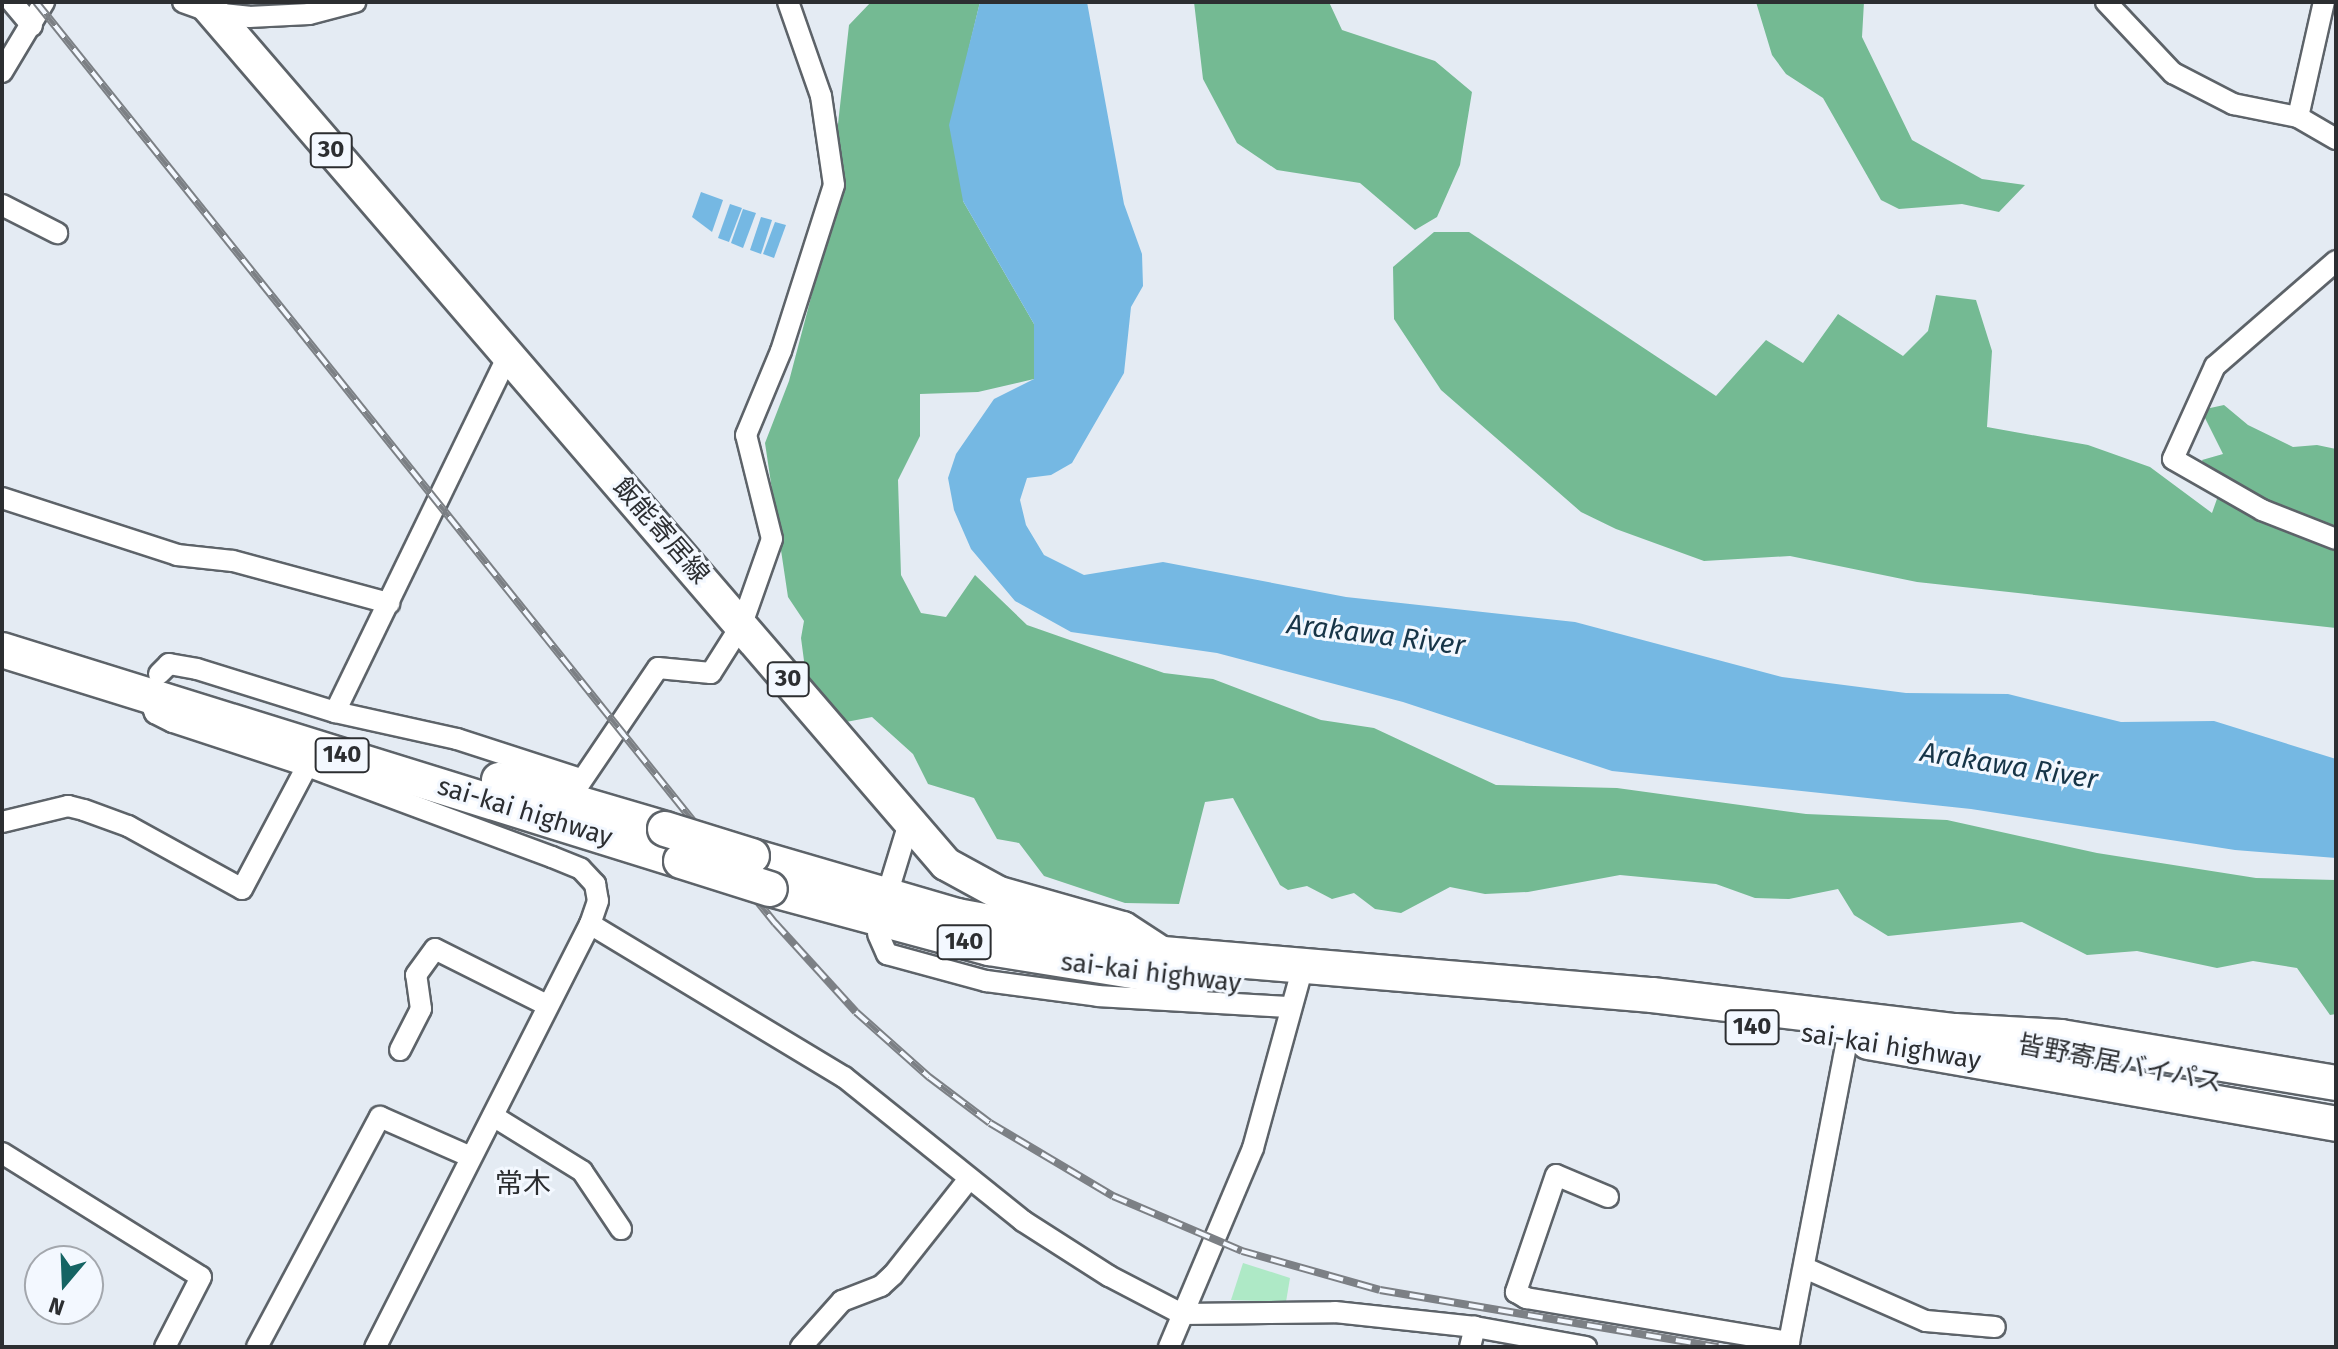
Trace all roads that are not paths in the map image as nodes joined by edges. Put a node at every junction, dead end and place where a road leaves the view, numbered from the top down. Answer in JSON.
{"nodes":[{"id":1,"x":12,"y":2,"type":"edge"},
{"id":2,"x":44,"y":2,"type":"edge"},
{"id":3,"x":183,"y":2,"type":"edge"},
{"id":4,"x":355,"y":2,"type":"edge"},
{"id":5,"x":788,"y":2,"type":"edge"},
{"id":6,"x":2106,"y":2,"type":"edge"},
{"id":7,"x":2324,"y":2,"type":"edge"},
{"id":8,"x":209,"y":8,"type":"edge"},
{"id":9,"x":32,"y":26,"type":"junction"},
{"id":10,"x":2,"y":72,"type":"edge"},
{"id":11,"x":2298,"y":117,"type":"junction"},
{"id":12,"x":2336,"y":139,"type":"edge"},
{"id":13,"x":2,"y":205,"type":"edge"},
{"id":14,"x":57,"y":233,"type":"dead end"},
{"id":15,"x":2336,"y":261,"type":"edge"},
{"id":16,"x":508,"y":355,"type":"junction"},
{"id":17,"x":2,"y":498,"type":"edge"},
{"id":18,"x":2336,"y":539,"type":"edge"},
{"id":19,"x":389,"y":603,"type":"junction"},
{"id":20,"x":742,"y":624,"type":"junction"},
{"id":21,"x":2,"y":626,"type":"edge"},
{"id":22,"x":2,"y":650,"type":"edge"},
{"id":23,"x":153,"y":685,"type":"junction"},
{"id":24,"x":335,"y":712,"type":"junction"},
{"id":25,"x":307,"y":766,"type":"junction"},
{"id":26,"x":2,"y":822,"type":"edge"},
{"id":27,"x":909,"y":823,"type":"junction"},
{"id":28,"x":890,"y":885,"type":"dead end"},
{"id":29,"x":590,"y":924,"type":"junction"},
{"id":30,"x":878,"y":934,"type":"dead end"},
{"id":31,"x":1162,"y":966,"type":"junction"},
{"id":32,"x":1297,"y":988,"type":"junction"},
{"id":33,"x":547,"y":1005,"type":"junction"},
{"id":34,"x":1850,"y":1028,"type":"junction"},
{"id":35,"x":1956,"y":1043,"type":"junction"},
{"id":36,"x":400,"y":1050,"type":"dead end"},
{"id":37,"x":2336,"y":1083,"type":"edge"},
{"id":38,"x":2336,"y":1106,"type":"edge"},
{"id":39,"x":493,"y":1116,"type":"junction"},
{"id":40,"x":2336,"y":1124,"type":"edge"},
{"id":41,"x":2,"y":1153,"type":"edge"},
{"id":42,"x":471,"y":1157,"type":"junction"},
{"id":43,"x":968,"y":1180,"type":"junction"},
{"id":44,"x":1608,"y":1197,"type":"dead end"},
{"id":45,"x":621,"y":1229,"type":"dead end"},
{"id":46,"x":1805,"y":1268,"type":"junction"},
{"id":47,"x":1182,"y":1314,"type":"junction"},
{"id":48,"x":1995,"y":1327,"type":"dead end"},
{"id":49,"x":1472,"y":1337,"type":"edge"},
{"id":50,"x":382,"y":1344,"type":"edge"},
{"id":51,"x":1788,"y":1345,"type":"edge"},
{"id":52,"x":165,"y":1347,"type":"edge"},
{"id":53,"x":257,"y":1347,"type":"edge"},
{"id":54,"x":801,"y":1347,"type":"edge"},
{"id":55,"x":1169,"y":1347,"type":"edge"},
{"id":56,"x":1586,"y":1347,"type":"edge"}],
"edges":[{"from":1,"to":9,"type":"street"},
{"from":2,"to":9,"type":"street"},
{"from":3,"to":8,"type":"street"},
{"from":4,"to":8,"type":"street"},
{"from":5,"to":20,"type":"street"},
{"from":6,"to":11,"type":"street"},
{"from":7,"to":11,"type":"street"},
{"from":8,"to":16,"type":"main road","name":"飯能寄居線","number":"30"},
{"from":9,"to":10,"type":"street"},
{"from":11,"to":12,"type":"street"},
{"from":13,"to":14,"type":"street"},
{"from":15,"to":18,"type":"street"},
{"from":16,"to":19,"type":"street"},
{"from":16,"to":20,"type":"main road","name":"飯能寄居線","number":"30"},
{"from":17,"to":19,"type":"street"},
{"from":19,"to":24,"type":"street"},
{"from":20,"to":24,"type":"street"},
{"from":20,"to":27,"type":"main road","name":"飯能寄居線","number":"30"},
{"from":21,"to":23,"type":"highway","name":"sai-kai highway","number":"140"},
{"from":22,"to":23,"type":"highway","name":"sai-kai highway","number":"140"},
{"from":23,"to":24,"type":"street"},
{"from":23,"to":25,"type":"street"},
{"from":23,"to":31,"type":"highway","name":"sai-kai highway","number":"140","bridge":true},
{"from":23,"to":31,"type":"highway","name":"sai-kai highway","number":"140","bridge":true},
{"from":25,"to":26,"type":"street"},
{"from":25,"to":29,"type":"street"},
{"from":27,"to":28,"type":"street"},
{"from":27,"to":31,"type":"main road","name":"飯能寄居線","number":"30"},
{"from":29,"to":33,"type":"street"},
{"from":29,"to":43,"type":"street"},
{"from":30,"to":32,"type":"street"},
{"from":31,"to":32,"type":"highway","name":"sai-kai highway","number":"140"},
{"from":32,"to":34,"type":"highway","name":"sai-kai highway","number":"140"},
{"from":32,"to":47,"type":"street"},
{"from":33,"to":36,"type":"street"},
{"from":33,"to":39,"type":"street"},
{"from":34,"to":35,"type":"highway","name":"sai-kai highway","number":"140"},
{"from":34,"to":46,"type":"street"},
{"from":35,"to":37,"type":"highway","name":"sai-kai highway","number":"140"},
{"from":35,"to":38,"type":"highway","name":"皆野寄居バイパス","number":"140"},
{"from":35,"to":40,"type":"highway","name":"sai-kai highway","number":"140"},
{"from":39,"to":42,"type":"street"},
{"from":39,"to":45,"type":"street"},
{"from":41,"to":52,"type":"street"},
{"from":42,"to":50,"type":"street"},
{"from":42,"to":53,"type":"street"},
{"from":43,"to":47,"type":"street"},
{"from":43,"to":54,"type":"street"},
{"from":44,"to":51,"type":"street"},
{"from":46,"to":48,"type":"street"},
{"from":46,"to":51,"type":"street"},
{"from":47,"to":49,"type":"street"},
{"from":47,"to":55,"type":"street"},
{"from":49,"to":56,"type":"street"}]}
